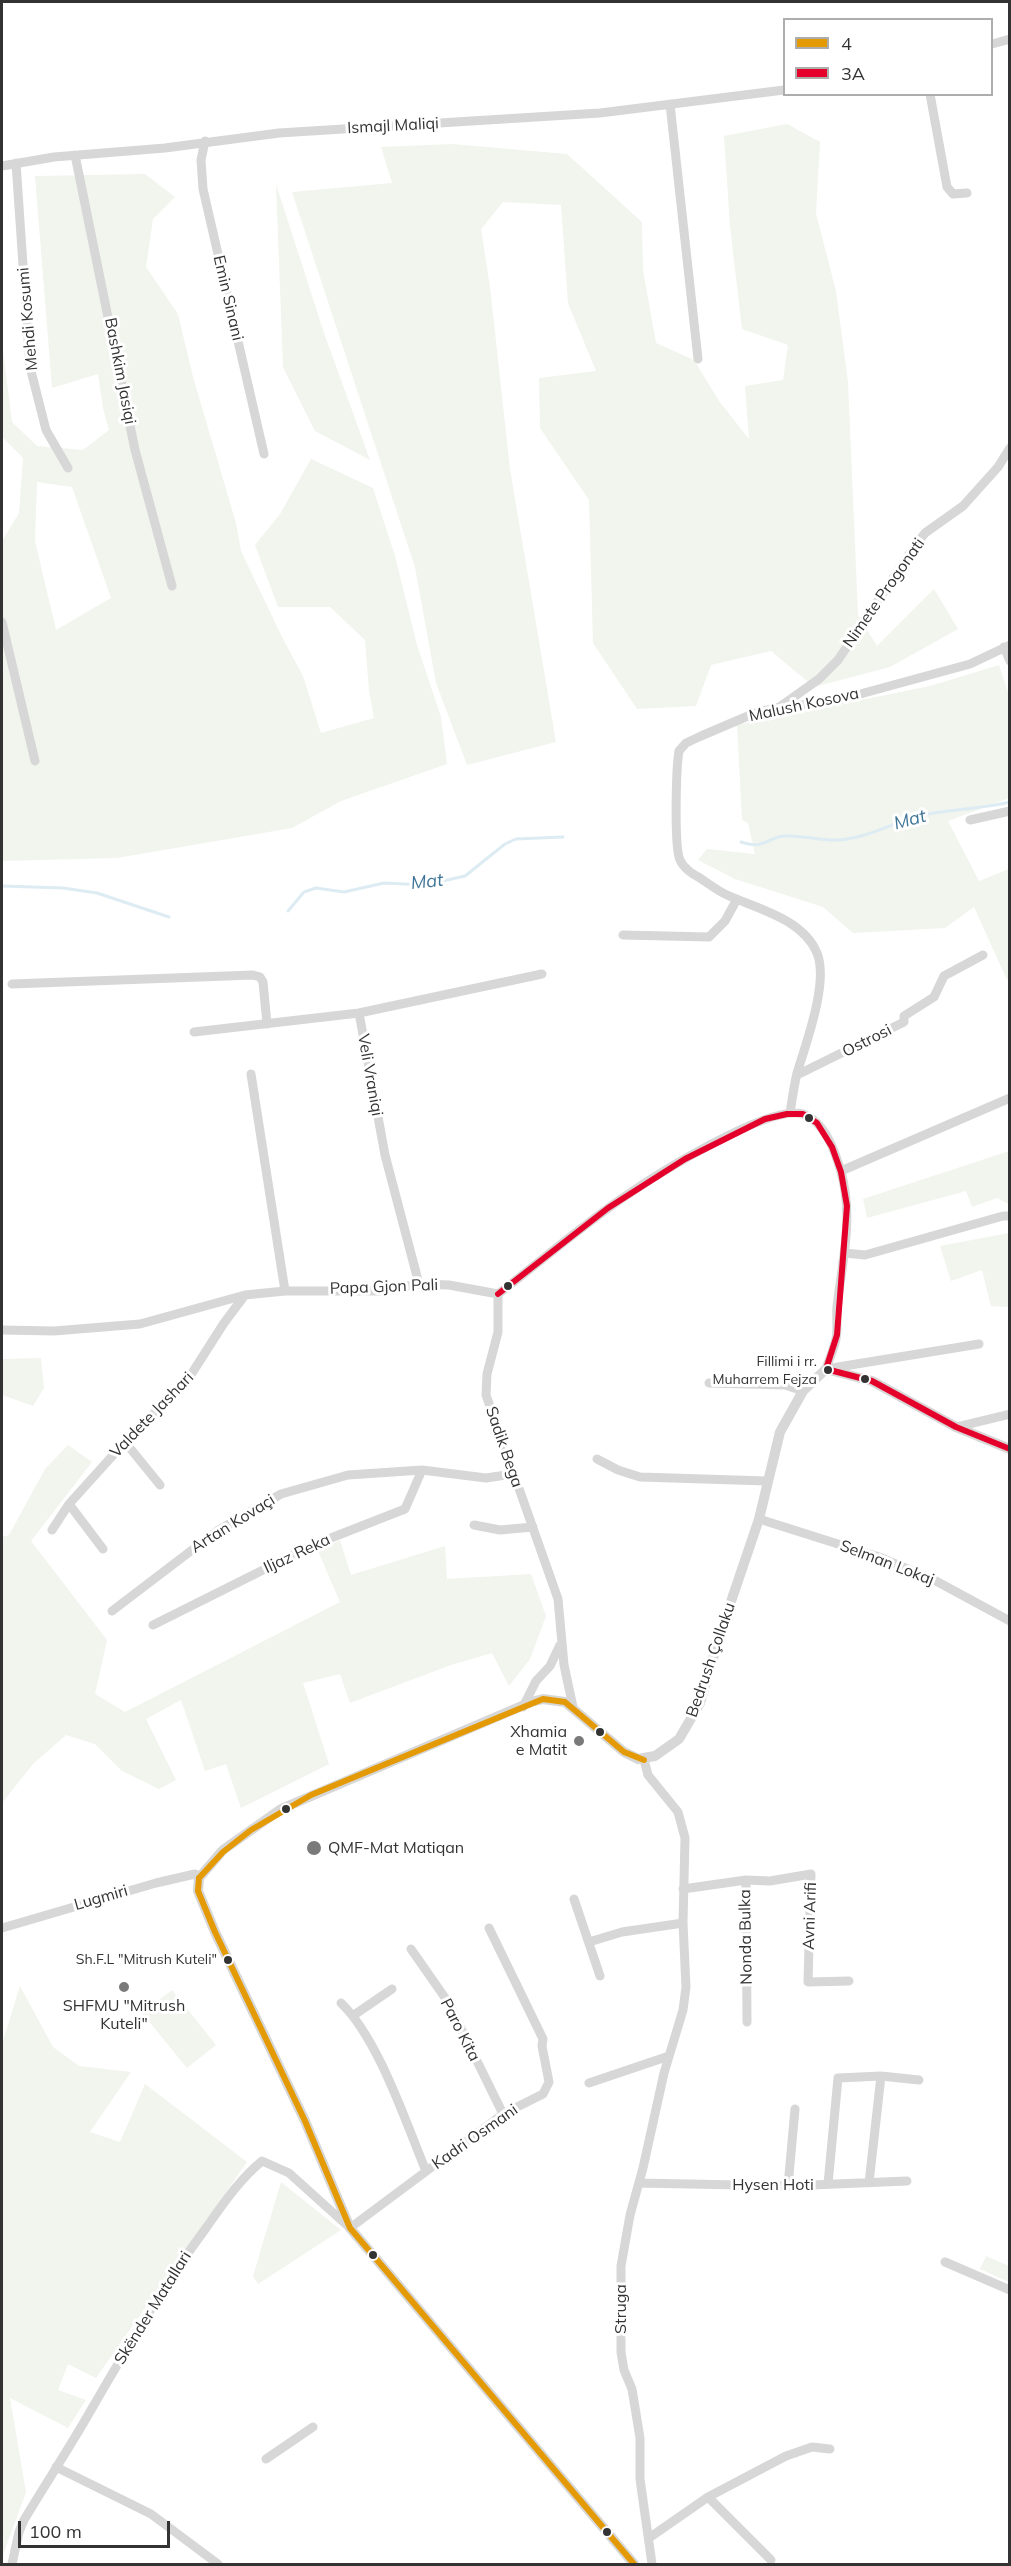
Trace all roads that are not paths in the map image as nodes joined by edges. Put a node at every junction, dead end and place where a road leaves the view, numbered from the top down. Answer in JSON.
{"nodes":[{"id":1,"x":1010,"y":39,"type":"edge"},
{"id":2,"x":993,"y":44,"type":"edge"},
{"id":3,"x":783,"y":90,"type":"edge"},
{"id":4,"x":930,"y":96,"type":"edge"},
{"id":5,"x":670,"y":104,"type":"junction"},
{"id":6,"x":205,"y":141,"type":"junction"},
{"id":7,"x":75,"y":155,"type":"junction"},
{"id":8,"x":16,"y":164,"type":"junction"},
{"id":9,"x":2,"y":166,"type":"edge"},
{"id":10,"x":967,"y":193,"type":"dead end"},
{"id":11,"x":698,"y":359,"type":"dead end"},
{"id":12,"x":1010,"y":448,"type":"edge"},
{"id":13,"x":264,"y":454,"type":"dead end"},
{"id":14,"x":68,"y":468,"type":"dead end"},
{"id":15,"x":172,"y":585,"type":"dead end"},
{"id":16,"x":2,"y":622,"type":"edge"},
{"id":17,"x":1007,"y":646,"type":"edge"},
{"id":18,"x":1010,"y":661,"type":"edge"},
{"id":19,"x":779,"y":707,"type":"junction"},
{"id":20,"x":35,"y":761,"type":"dead end"},
{"id":21,"x":1010,"y":812,"type":"edge"},
{"id":22,"x":970,"y":820,"type":"dead end"},
{"id":23,"x":737,"y":899,"type":"junction"},
{"id":24,"x":623,"y":935,"type":"dead end"},
{"id":25,"x":983,"y":955,"type":"dead end"},
{"id":26,"x":542,"y":974,"type":"dead end"},
{"id":27,"x":12,"y":984,"type":"dead end"},
{"id":28,"x":359,"y":1013,"type":"junction"},
{"id":29,"x":267,"y":1024,"type":"junction"},
{"id":30,"x":194,"y":1032,"type":"dead end"},
{"id":31,"x":251,"y":1074,"type":"dead end"},
{"id":32,"x":797,"y":1075,"type":"junction"},
{"id":33,"x":1010,"y":1098,"type":"edge"},
{"id":34,"x":790,"y":1113,"type":"junction"},
{"id":35,"x":841,"y":1171,"type":"junction"},
{"id":36,"x":1010,"y":1216,"type":"edge"},
{"id":37,"x":845,"y":1253,"type":"junction"},
{"id":38,"x":419,"y":1284,"type":"junction"},
{"id":39,"x":285,"y":1291,"type":"junction"},
{"id":40,"x":498,"y":1294,"type":"junction"},
{"id":41,"x":245,"y":1296,"type":"junction"},
{"id":42,"x":2,"y":1330,"type":"edge"},
{"id":43,"x":979,"y":1344,"type":"dead end"},
{"id":44,"x":826,"y":1369,"type":"junction"},
{"id":45,"x":709,"y":1383,"type":"dead end"},
{"id":46,"x":803,"y":1391,"type":"junction"},
{"id":47,"x":1010,"y":1414,"type":"edge"},
{"id":48,"x":956,"y":1428,"type":"junction"},
{"id":49,"x":125,"y":1442,"type":"junction"},
{"id":50,"x":1010,"y":1449,"type":"edge"},
{"id":51,"x":597,"y":1459,"type":"dead end"},
{"id":52,"x":422,"y":1470,"type":"junction"},
{"id":53,"x":513,"y":1474,"type":"junction"},
{"id":54,"x":767,"y":1481,"type":"junction"},
{"id":55,"x":160,"y":1485,"type":"dead end"},
{"id":56,"x":69,"y":1504,"type":"junction"},
{"id":57,"x":759,"y":1519,"type":"junction"},
{"id":58,"x":474,"y":1525,"type":"dead end"},
{"id":59,"x":533,"y":1527,"type":"junction"},
{"id":60,"x":52,"y":1530,"type":"dead end"},
{"id":61,"x":103,"y":1549,"type":"dead end"},
{"id":62,"x":112,"y":1611,"type":"dead end"},
{"id":63,"x":1010,"y":1621,"type":"edge"},
{"id":64,"x":153,"y":1625,"type":"dead end"},
{"id":65,"x":561,"y":1642,"type":"junction"},
{"id":66,"x":523,"y":1707,"type":"junction"},
{"id":67,"x":573,"y":1707,"type":"junction"},
{"id":68,"x":644,"y":1760,"type":"junction"},
{"id":69,"x":199,"y":1878,"type":"junction"},
{"id":70,"x":746,"y":1880,"type":"junction"},
{"id":71,"x":683,"y":1889,"type":"junction"},
{"id":72,"x":574,"y":1899,"type":"dead end"},
{"id":73,"x":683,"y":1923,"type":"junction"},
{"id":74,"x":2,"y":1928,"type":"edge"},
{"id":75,"x":489,"y":1928,"type":"dead end"},
{"id":76,"x":589,"y":1942,"type":"junction"},
{"id":77,"x":411,"y":1949,"type":"dead end"},
{"id":78,"x":600,"y":1976,"type":"dead end"},
{"id":79,"x":849,"y":1981,"type":"dead end"},
{"id":80,"x":392,"y":1989,"type":"dead end"},
{"id":81,"x":341,"y":2003,"type":"dead end"},
{"id":82,"x":354,"y":2015,"type":"junction"},
{"id":83,"x":747,"y":2022,"type":"dead end"},
{"id":84,"x":669,"y":2056,"type":"junction"},
{"id":85,"x":881,"y":2076,"type":"junction"},
{"id":86,"x":919,"y":2080,"type":"dead end"},
{"id":87,"x":589,"y":2083,"type":"dead end"},
{"id":88,"x":795,"y":2109,"type":"dead end"},
{"id":89,"x":503,"y":2114,"type":"junction"},
{"id":90,"x":426,"y":2171,"type":"junction"},
{"id":91,"x":907,"y":2181,"type":"dead end"},
{"id":92,"x":869,"y":2182,"type":"junction"},
{"id":93,"x":639,"y":2183,"type":"junction"},
{"id":94,"x":828,"y":2184,"type":"junction"},
{"id":95,"x":788,"y":2186,"type":"junction"},
{"id":96,"x":350,"y":2228,"type":"junction"},
{"id":97,"x":945,"y":2262,"type":"dead end"},
{"id":98,"x":1010,"y":2290,"type":"edge"},
{"id":99,"x":313,"y":2427,"type":"dead end"},
{"id":100,"x":830,"y":2449,"type":"dead end"},
{"id":101,"x":266,"y":2458,"type":"dead end"},
{"id":102,"x":56,"y":2467,"type":"junction"},
{"id":103,"x":708,"y":2497,"type":"junction"},
{"id":104,"x":649,"y":2538,"type":"junction"},
{"id":105,"x":771,"y":2560,"type":"dead end"},
{"id":106,"x":12,"y":2565,"type":"edge"},
{"id":107,"x":218,"y":2565,"type":"edge"},
{"id":108,"x":634,"y":2565,"type":"edge"},
{"id":109,"x":651,"y":2565,"type":"edge"}],
"edges":[{"from":1,"to":2,"type":"street"},
{"from":3,"to":5,"type":"street","name":"Ismajl Maliqi"},
{"from":4,"to":10,"type":"street"},
{"from":5,"to":6,"type":"street","name":"Ismajl Maliqi"},
{"from":5,"to":11,"type":"street"},
{"from":6,"to":7,"type":"street","name":"Ismajl Maliqi"},
{"from":6,"to":13,"type":"street","name":"Emin Sinani"},
{"from":7,"to":8,"type":"street","name":"Ismajl Maliqi"},
{"from":7,"to":15,"type":"street","name":"Bashkim Jasiqi"},
{"from":8,"to":9,"type":"street","name":"Ismajl Maliqi"},
{"from":8,"to":14,"type":"street","name":"Mehdi Kosumi"},
{"from":12,"to":19,"type":"street","name":"Nimete Progonati"},
{"from":16,"to":20,"type":"street"},
{"from":17,"to":18,"type":"street"},
{"from":17,"to":19,"type":"street","name":"Malush Kosova"},
{"from":19,"to":23,"type":"street","name":"Malush Kosova"},
{"from":21,"to":22,"type":"street"},
{"from":23,"to":24,"type":"street"},
{"from":23,"to":32,"type":"street","name":"Malush Kosova"},
{"from":25,"to":32,"type":"street","name":"Ostrosi"},
{"from":26,"to":28,"type":"street","name":"Veli Vraniqi"},
{"from":27,"to":29,"type":"street"},
{"from":28,"to":29,"type":"street"},
{"from":28,"to":38,"type":"street","name":"Veli Vraniqi"},
{"from":29,"to":30,"type":"street"},
{"from":31,"to":39,"type":"street"},
{"from":32,"to":34,"type":"street","name":"Malush Kosova"},
{"from":33,"to":35,"type":"street"},
{"from":34,"to":35,"type":"street"},
{"from":34,"to":40,"type":"street"},
{"from":35,"to":37,"type":"street"},
{"from":36,"to":37,"type":"street"},
{"from":37,"to":44,"type":"street"},
{"from":38,"to":39,"type":"street","name":"Papa Gjon Pali"},
{"from":38,"to":40,"type":"street","name":"Papa Gjon Pali"},
{"from":39,"to":41,"type":"street","name":"Papa Gjon Pali"},
{"from":40,"to":53,"type":"street","name":"Sadik Bega"},
{"from":41,"to":42,"type":"street","name":"Papa Gjon Pali"},
{"from":41,"to":49,"type":"street","name":"Valdete Jashari"},
{"from":43,"to":44,"type":"street"},
{"from":44,"to":46,"type":"street","name":"Bedrush Çollaku"},
{"from":44,"to":48,"type":"street"},
{"from":45,"to":46,"type":"street"},
{"from":46,"to":54,"type":"street","name":"Bedrush Çollaku"},
{"from":47,"to":48,"type":"street"},
{"from":48,"to":50,"type":"street"},
{"from":49,"to":55,"type":"street"},
{"from":49,"to":56,"type":"street","name":"Valdete Jashari"},
{"from":51,"to":54,"type":"street"},
{"from":52,"to":53,"type":"street","name":"Artan Kovaçi"},
{"from":52,"to":62,"type":"street","name":"Artan Kovaçi"},
{"from":52,"to":64,"type":"street","name":"Iljaz Reka"},
{"from":53,"to":59,"type":"street","name":"Sadik Bega"},
{"from":54,"to":57,"type":"street","name":"Bedrush Çollaku"},
{"from":56,"to":60,"type":"street","name":"Valdete Jashari"},
{"from":56,"to":61,"type":"street"},
{"from":57,"to":63,"type":"street","name":"Selman Lokaj"},
{"from":57,"to":68,"type":"street","name":"Bedrush Çollaku"},
{"from":58,"to":59,"type":"street"},
{"from":59,"to":65,"type":"street","name":"Sadik Bega"},
{"from":65,"to":66,"type":"street"},
{"from":65,"to":67,"type":"street","name":"Sadik Bega"},
{"from":66,"to":67,"type":"street"},
{"from":66,"to":69,"type":"street"},
{"from":67,"to":68,"type":"street"},
{"from":68,"to":71,"type":"street","name":"Struga"},
{"from":69,"to":74,"type":"street","name":"Lugmiri"},
{"from":69,"to":96,"type":"street"},
{"from":70,"to":71,"type":"street","name":"Nonda Bulka"},
{"from":70,"to":79,"type":"street","name":"Avni Arifi"},
{"from":70,"to":83,"type":"street","name":"Nonda Bulka"},
{"from":71,"to":73,"type":"street","name":"Struga"},
{"from":72,"to":76,"type":"street"},
{"from":73,"to":76,"type":"street"},
{"from":73,"to":84,"type":"street","name":"Struga"},
{"from":75,"to":89,"type":"street","name":"Kadri Osmani"},
{"from":76,"to":78,"type":"street"},
{"from":77,"to":89,"type":"street","name":"Paro Kita"},
{"from":80,"to":82,"type":"street"},
{"from":81,"to":82,"type":"street"},
{"from":82,"to":90,"type":"street"},
{"from":84,"to":87,"type":"street"},
{"from":84,"to":93,"type":"street","name":"Struga"},
{"from":85,"to":86,"type":"street"},
{"from":85,"to":92,"type":"street"},
{"from":85,"to":94,"type":"street"},
{"from":88,"to":95,"type":"street"},
{"from":89,"to":90,"type":"street","name":"Kadri Osmani"},
{"from":90,"to":96,"type":"street","name":"Kadri Osmani"},
{"from":91,"to":92,"type":"street","name":"Hysen Hoti"},
{"from":92,"to":94,"type":"street","name":"Hysen Hoti"},
{"from":93,"to":95,"type":"street","name":"Hysen Hoti"},
{"from":93,"to":104,"type":"street","name":"Struga"},
{"from":94,"to":95,"type":"street","name":"Hysen Hoti"},
{"from":96,"to":102,"type":"street","name":"Skënder Matallari"},
{"from":96,"to":108,"type":"street"},
{"from":97,"to":98,"type":"street"},
{"from":99,"to":101,"type":"street"},
{"from":100,"to":103,"type":"street"},
{"from":102,"to":106,"type":"street","name":"Skënder Matallari"},
{"from":102,"to":107,"type":"street"},
{"from":103,"to":104,"type":"street"},
{"from":103,"to":105,"type":"street"},
{"from":104,"to":109,"type":"street","name":"Struga"}]}
